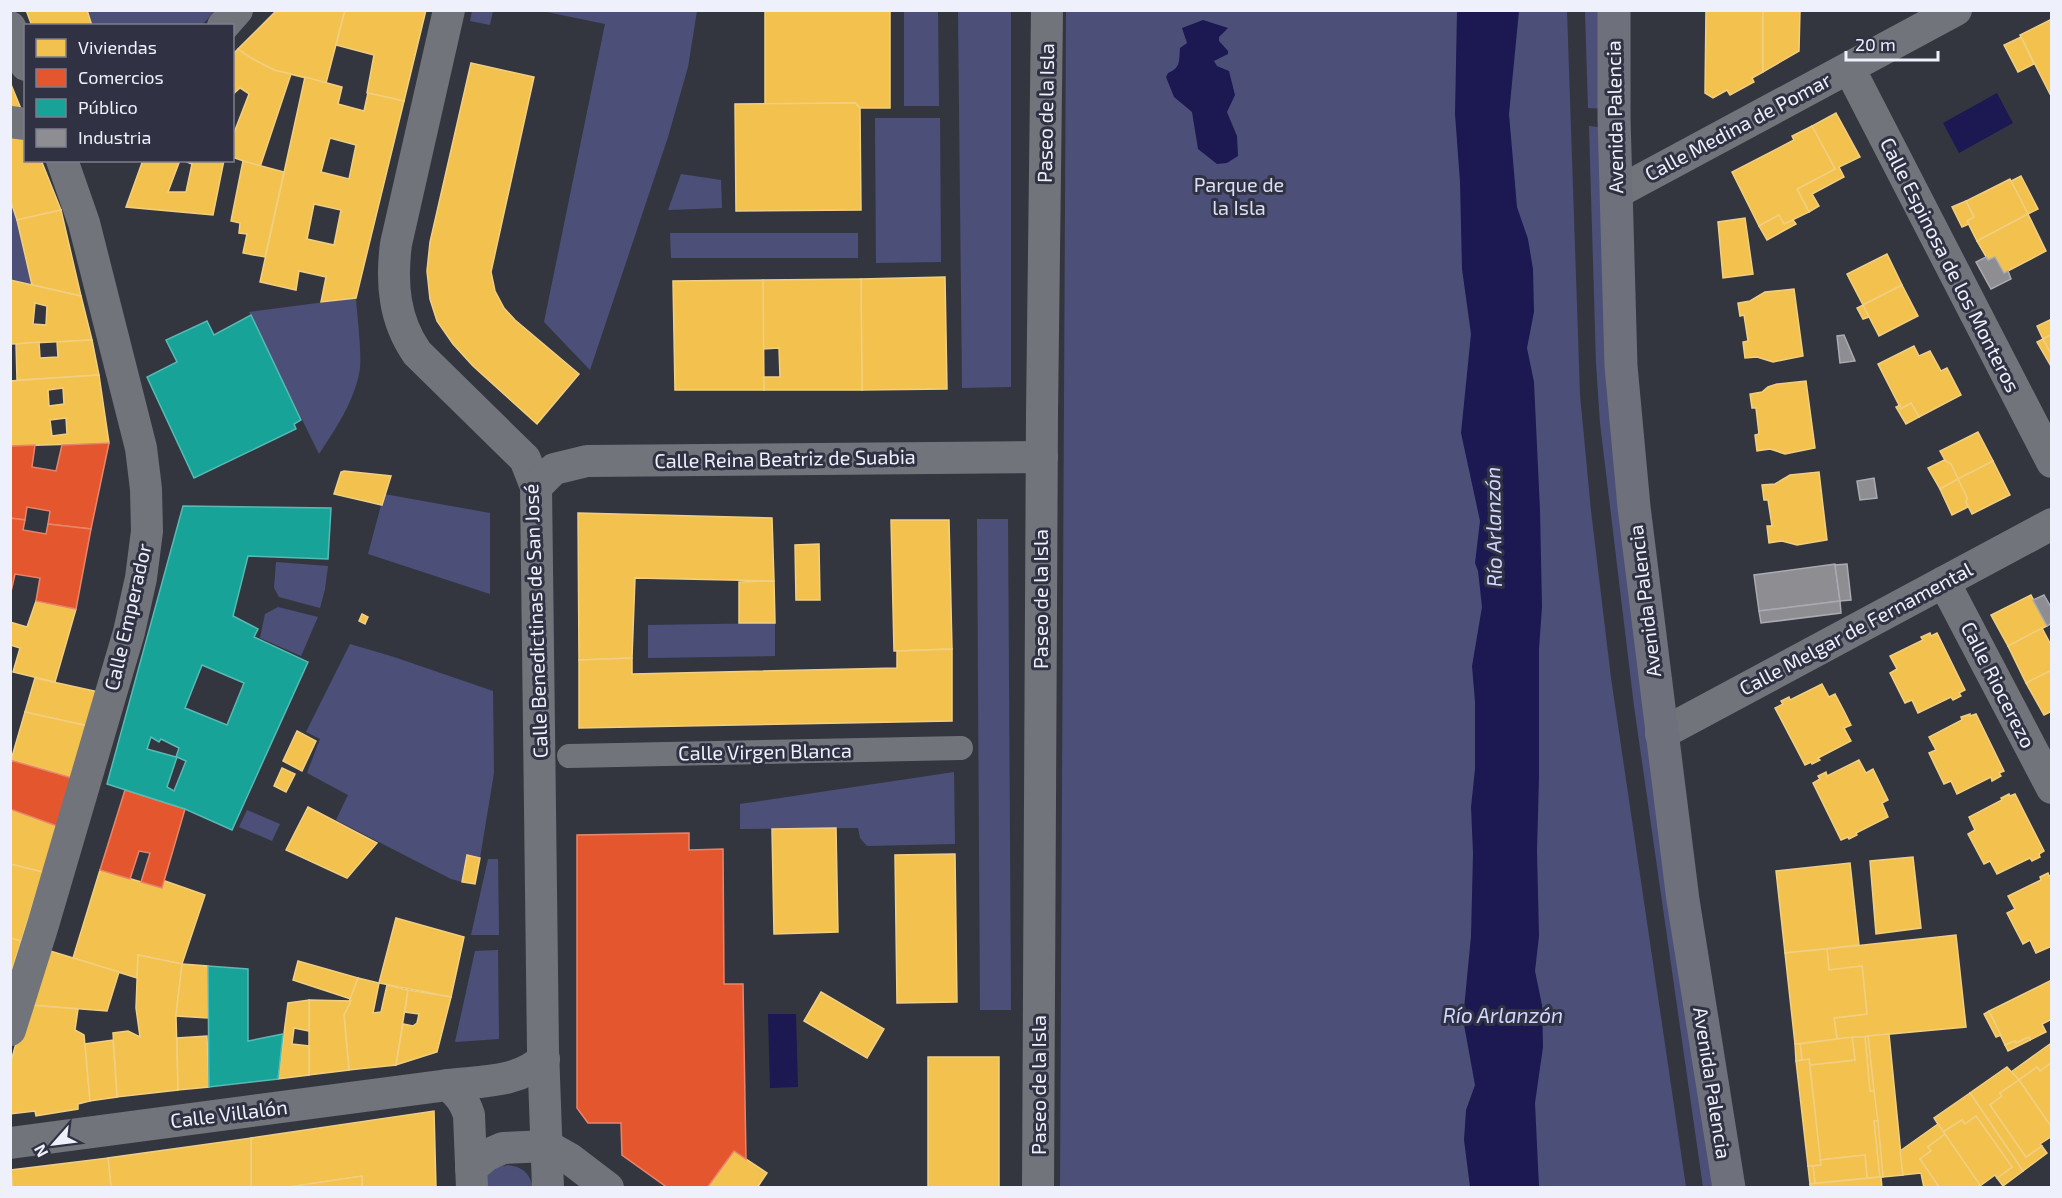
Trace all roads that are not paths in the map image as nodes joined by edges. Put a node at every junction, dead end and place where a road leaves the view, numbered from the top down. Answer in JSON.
{"nodes":[{"id":1,"x":237,"y":10,"type":"edge"},
{"id":2,"x":449,"y":10,"type":"edge"},
{"id":3,"x":1047,"y":10,"type":"edge"},
{"id":4,"x":1614,"y":10,"type":"edge"},
{"id":5,"x":1956,"y":10,"type":"edge"},
{"id":6,"x":225,"y":24,"type":"edge"},
{"id":7,"x":10,"y":27,"type":"edge"},
{"id":8,"x":24,"y":60,"type":"edge"},
{"id":9,"x":1849,"y":68,"type":"junction"},
{"id":10,"x":65,"y":162,"type":"edge"},
{"id":11,"x":1616,"y":193,"type":"junction"},
{"id":12,"x":1042,"y":457,"type":"junction"},
{"id":13,"x":2052,"y":462,"type":"edge"},
{"id":14,"x":536,"y":487,"type":"junction"},
{"id":15,"x":2052,"y":524,"type":"edge"},
{"id":16,"x":1944,"y":582,"type":"junction"},
{"id":17,"x":1661,"y":734,"type":"junction"},
{"id":18,"x":961,"y":748,"type":"dead end"},
{"id":19,"x":569,"y":756,"type":"dead end"},
{"id":20,"x":2052,"y":788,"type":"edge"},
{"id":21,"x":10,"y":1030,"type":"edge"},
{"id":22,"x":544,"y":1059,"type":"junction"},
{"id":23,"x":448,"y":1085,"type":"junction"},
{"id":24,"x":10,"y":1143,"type":"edge"},
{"id":25,"x":547,"y":1146,"type":"junction"},
{"id":26,"x":472,"y":1178,"type":"edge"},
{"id":27,"x":548,"y":1188,"type":"edge"},
{"id":28,"x":608,"y":1188,"type":"edge"},
{"id":29,"x":1038,"y":1188,"type":"edge"},
{"id":30,"x":1729,"y":1188,"type":"edge"}],
"edges":[{"from":1,"to":6,"type":"street"},
{"from":2,"to":14,"type":"street","name":"Calle Benedictinas de San José"},
{"from":3,"to":12,"type":"street","name":"Paseo de la Isla"},
{"from":4,"to":11,"type":"highway","name":"Avenida Palencia"},
{"from":5,"to":9,"type":"street","name":"Calle Medina de Pomar"},
{"from":7,"to":8,"type":"street"},
{"from":9,"to":11,"type":"street","name":"Calle Medina de Pomar"},
{"from":9,"to":13,"type":"street","name":"Calle Espinosa de los Monteros"},
{"from":10,"to":21,"type":"street","name":"Calle Emperador"},
{"from":11,"to":17,"type":"highway","name":"Avenida Palencia"},
{"from":12,"to":14,"type":"street","name":"Calle Reina Beatriz de Suabia"},
{"from":12,"to":29,"type":"street","name":"Paseo de la Isla"},
{"from":14,"to":22,"type":"street","name":"Calle Benedictinas de San José"},
{"from":15,"to":16,"type":"street","name":"Calle Melgar de Fernamental"},
{"from":16,"to":17,"type":"street","name":"Calle Melgar de Fernamental"},
{"from":16,"to":20,"type":"street","name":"Calle Riocerezo"},
{"from":17,"to":30,"type":"highway","name":"Avenida Palencia"},
{"from":18,"to":19,"type":"street","name":"Calle Virgen Blanca"},
{"from":22,"to":23,"type":"street","name":"Calle Villalón"},
{"from":22,"to":25,"type":"street","name":"Calle Benedictinas de San José"},
{"from":23,"to":24,"type":"street","name":"Calle Villalón"},
{"from":23,"to":26,"type":"street"},
{"from":25,"to":26,"type":"street"},
{"from":25,"to":27,"type":"street","name":"Calle Benedictinas de San José"},
{"from":25,"to":28,"type":"street"}]}
